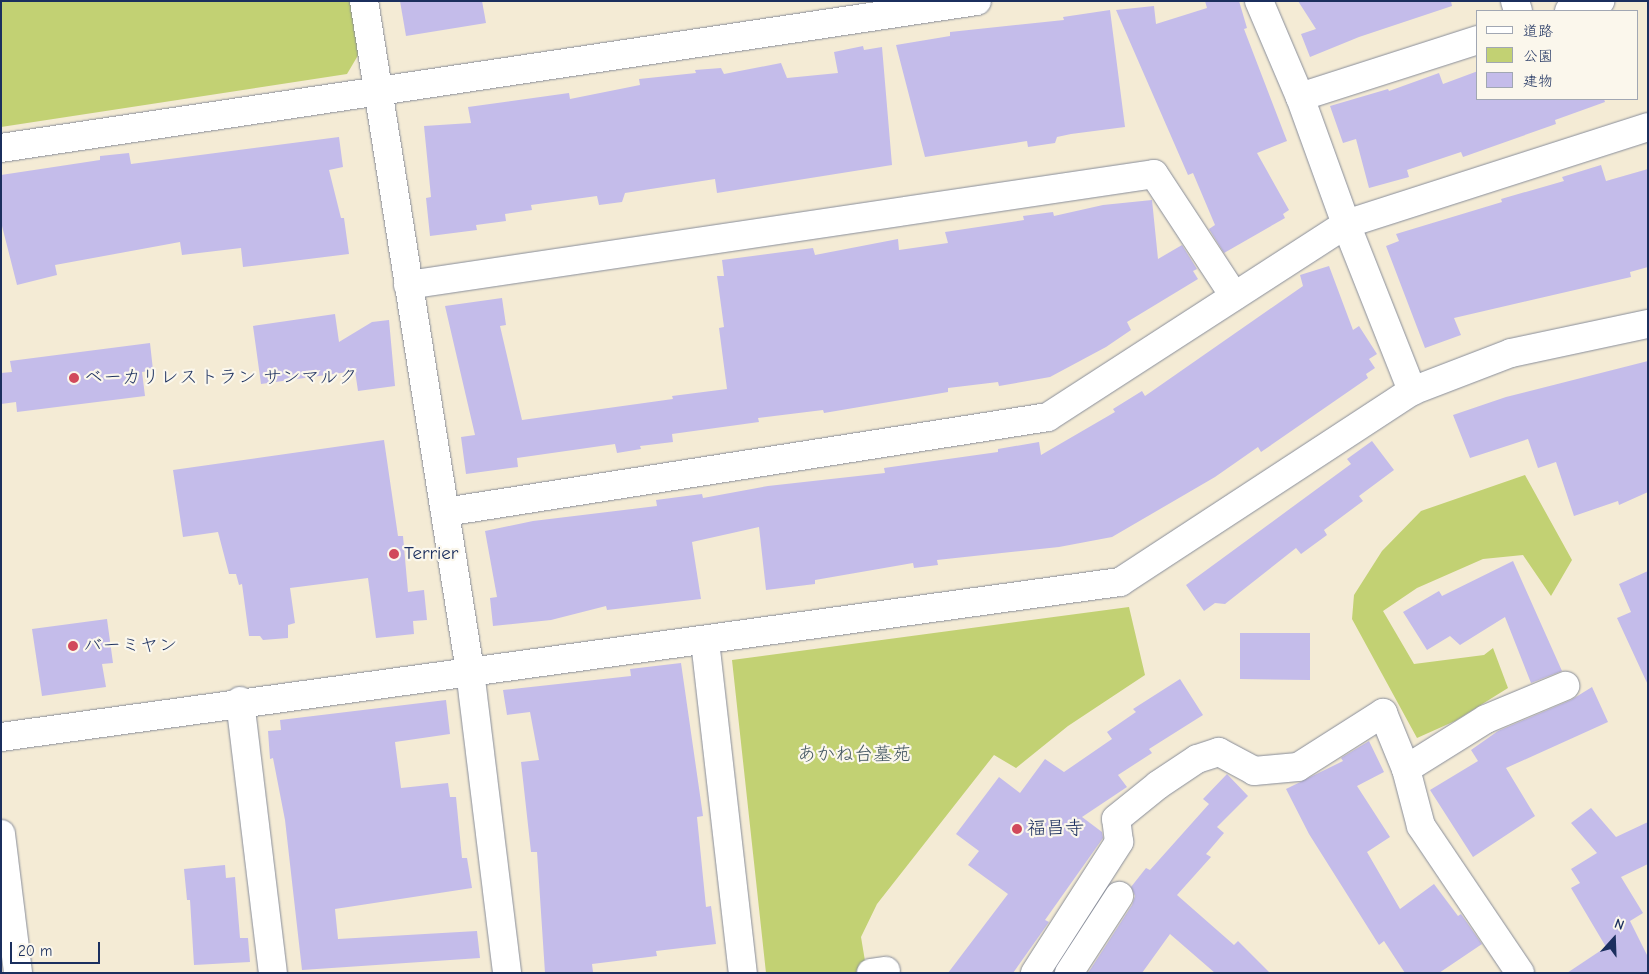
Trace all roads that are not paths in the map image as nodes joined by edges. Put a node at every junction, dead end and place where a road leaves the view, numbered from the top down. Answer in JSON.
{"nodes":[{"id":1,"x":364,"y":1,"type":"edge"},
{"id":2,"x":977,"y":1,"type":"edge"},
{"id":3,"x":1259,"y":1,"type":"edge"},
{"id":4,"x":1600,"y":1,"type":"edge"},
{"id":5,"x":1572,"y":10,"type":"edge"},
{"id":6,"x":1476,"y":41,"type":"edge"},
{"id":7,"x":378,"y":92,"type":"junction"},
{"id":8,"x":1300,"y":97,"type":"junction"},
{"id":9,"x":1648,"y":127,"type":"edge"},
{"id":10,"x":1,"y":148,"type":"edge"},
{"id":11,"x":1346,"y":224,"type":"junction"},
{"id":12,"x":408,"y":285,"type":"junction"},
{"id":13,"x":1234,"y":296,"type":"junction"},
{"id":14,"x":1648,"y":324,"type":"edge"},
{"id":15,"x":1412,"y":391,"type":"junction"},
{"id":16,"x":445,"y":512,"type":"junction"},
{"id":17,"x":705,"y":641,"type":"junction"},
{"id":18,"x":470,"y":671,"type":"junction"},
{"id":19,"x":1565,"y":686,"type":"dead end"},
{"id":20,"x":240,"y":701,"type":"junction"},
{"id":21,"x":1,"y":737,"type":"edge"},
{"id":22,"x":1406,"y":769,"type":"junction"},
{"id":23,"x":1,"y":834,"type":"edge"},
{"id":24,"x":1118,"y":896,"type":"dead end"},
{"id":25,"x":18,"y":973,"type":"edge"},
{"id":26,"x":273,"y":973,"type":"edge"},
{"id":27,"x":507,"y":973,"type":"edge"},
{"id":28,"x":743,"y":973,"type":"edge"},
{"id":29,"x":1035,"y":973,"type":"edge"},
{"id":30,"x":1069,"y":973,"type":"edge"},
{"id":31,"x":1520,"y":973,"type":"edge"}],
"edges":[{"from":1,"to":7,"type":"street"},
{"from":2,"to":7,"type":"street"},
{"from":3,"to":8,"type":"street"},
{"from":4,"to":5,"type":"street"},
{"from":6,"to":8,"type":"street"},
{"from":7,"to":10,"type":"street"},
{"from":7,"to":12,"type":"street"},
{"from":8,"to":11,"type":"street"},
{"from":9,"to":11,"type":"street"},
{"from":11,"to":13,"type":"street"},
{"from":11,"to":15,"type":"street"},
{"from":12,"to":13,"type":"street"},
{"from":12,"to":16,"type":"street"},
{"from":13,"to":16,"type":"street"},
{"from":14,"to":15,"type":"street"},
{"from":15,"to":17,"type":"street"},
{"from":16,"to":18,"type":"street"},
{"from":17,"to":18,"type":"street"},
{"from":17,"to":28,"type":"street"},
{"from":18,"to":20,"type":"street"},
{"from":18,"to":27,"type":"street"},
{"from":19,"to":22,"type":"street"},
{"from":20,"to":21,"type":"street"},
{"from":20,"to":26,"type":"street"},
{"from":22,"to":29,"type":"street"},
{"from":22,"to":31,"type":"street"},
{"from":23,"to":25,"type":"street"},
{"from":24,"to":30,"type":"street"}]}
